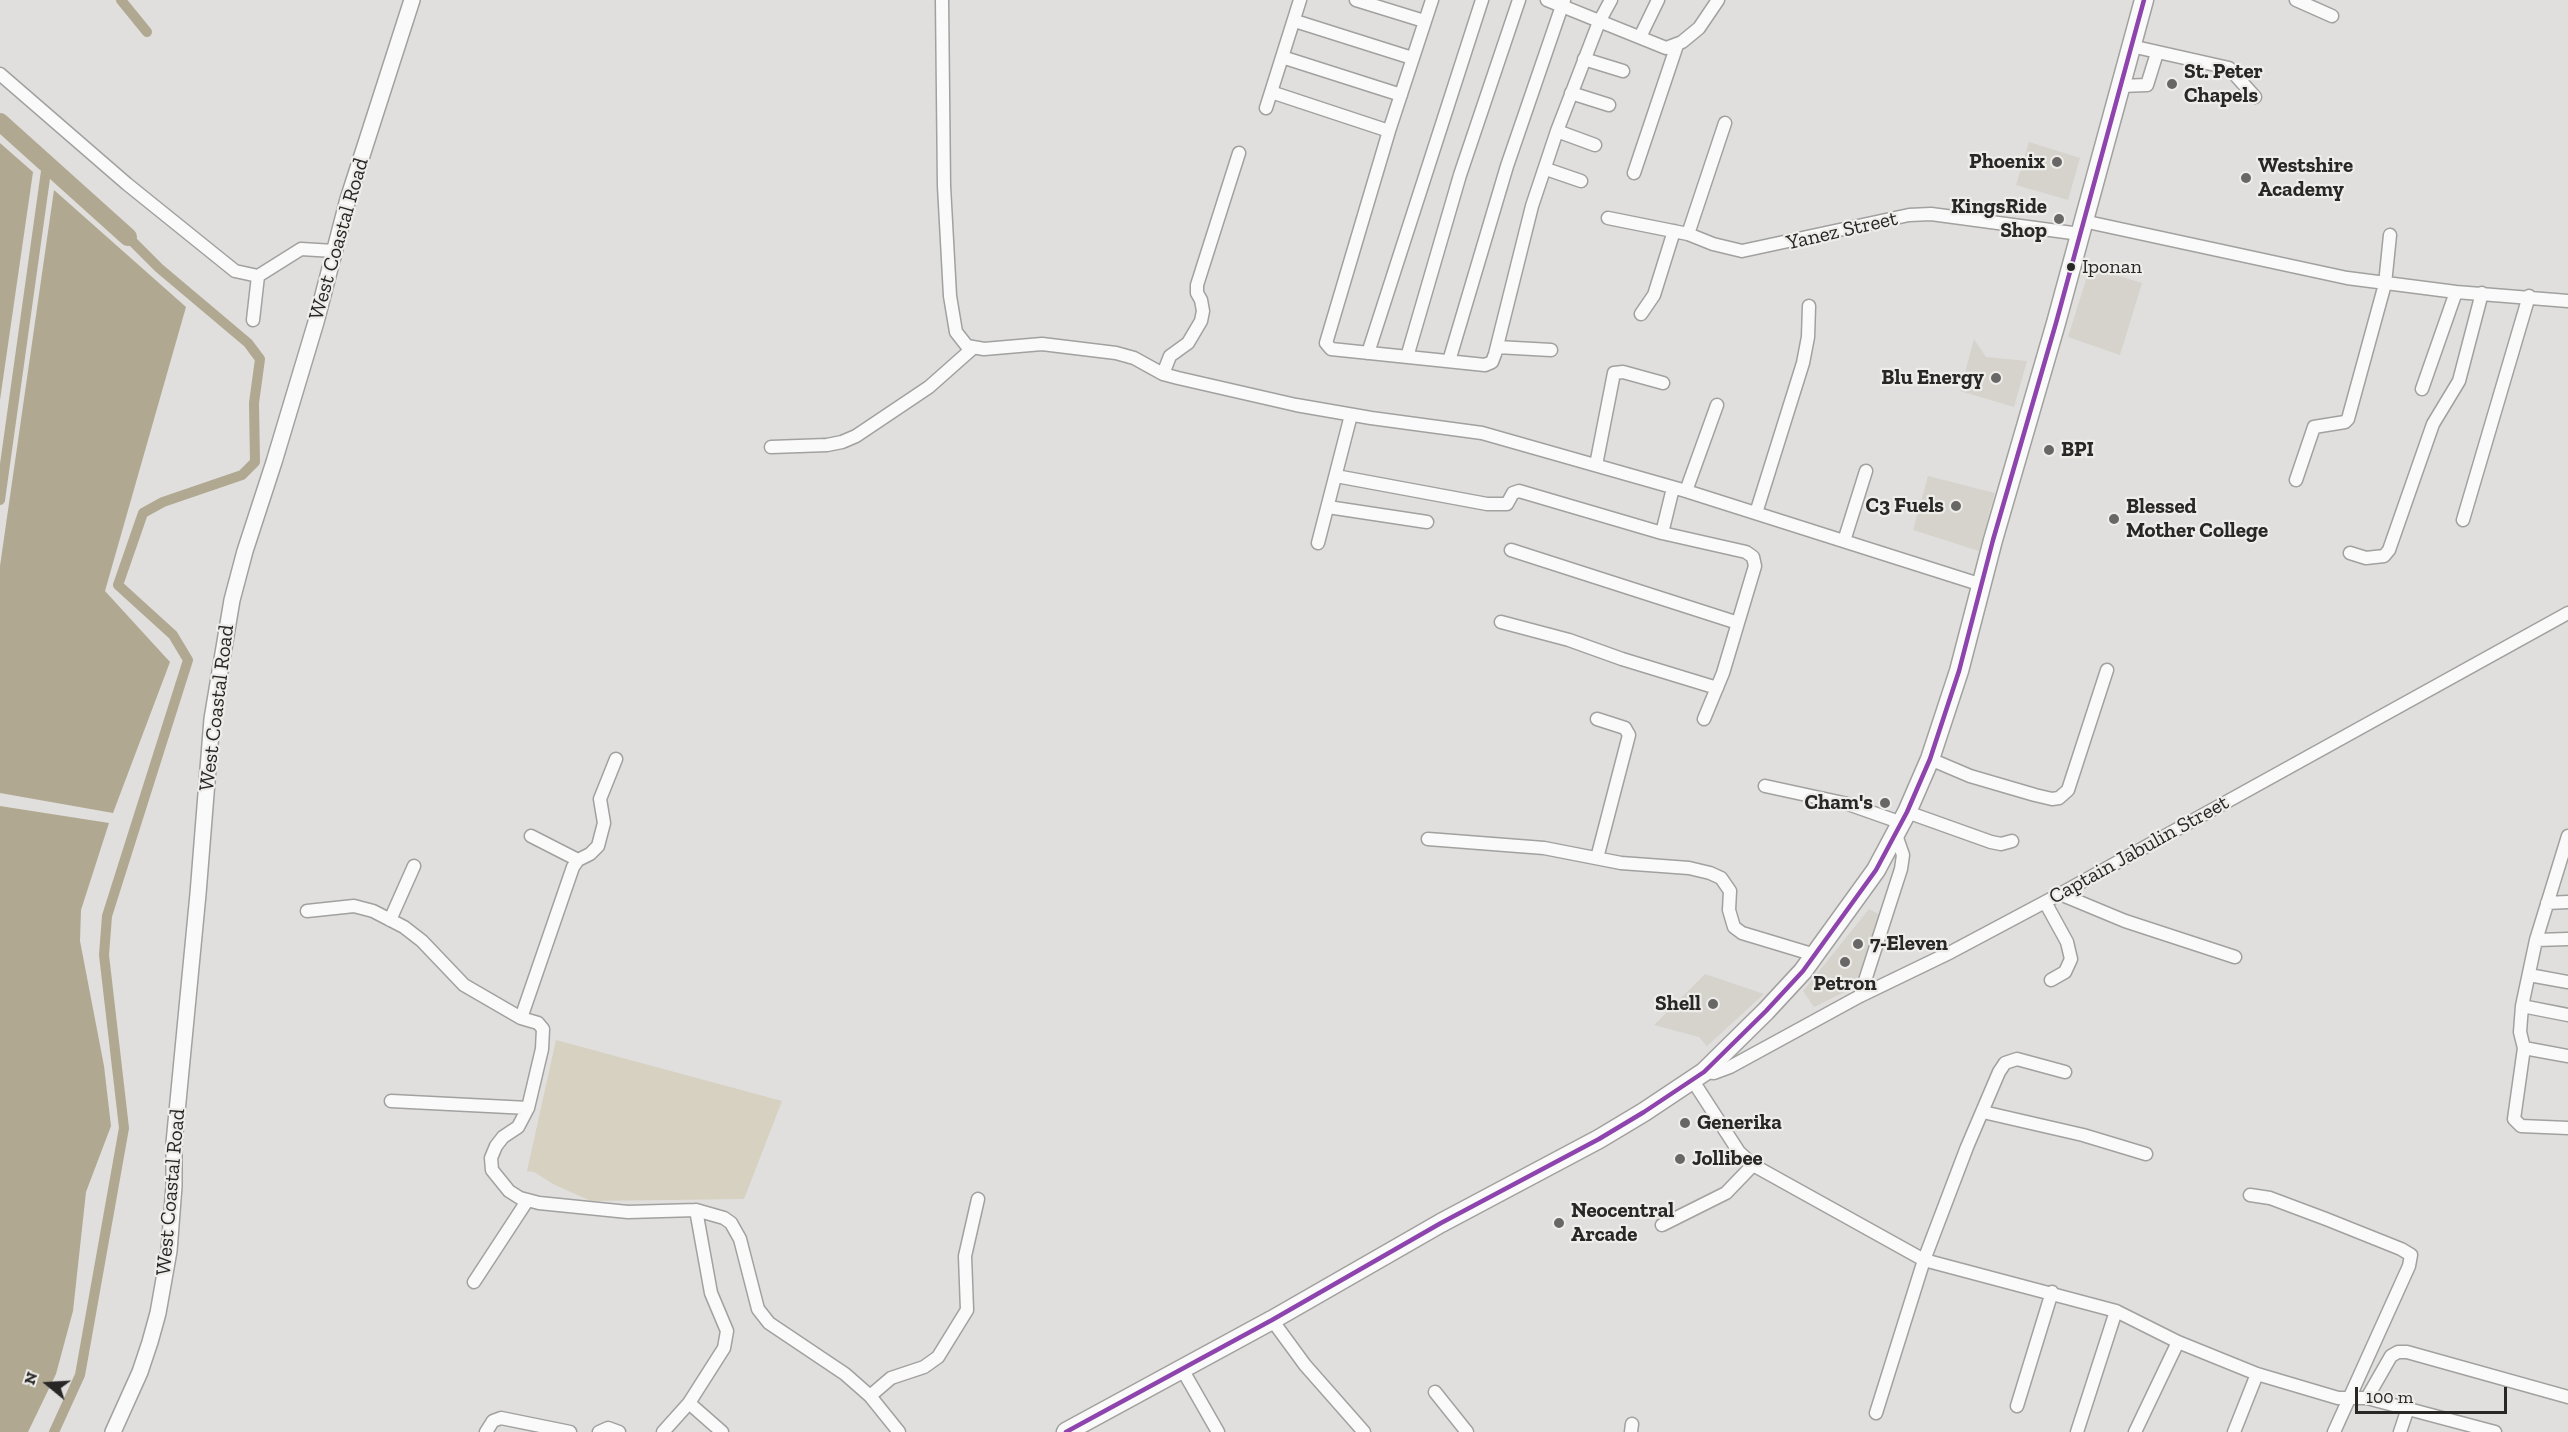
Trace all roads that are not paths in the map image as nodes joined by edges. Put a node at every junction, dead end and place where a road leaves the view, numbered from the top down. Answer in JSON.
{"nodes":[{"id":1,"x":411,"y":0,"type":"edge"},
{"id":2,"x":942,"y":0,"type":"edge"},
{"id":3,"x":1300,"y":0,"type":"edge"},
{"id":4,"x":1356,"y":0,"type":"edge"},
{"id":5,"x":1432,"y":0,"type":"edge"},
{"id":6,"x":1482,"y":0,"type":"edge"},
{"id":7,"x":1519,"y":0,"type":"edge"},
{"id":8,"x":1547,"y":0,"type":"edge"},
{"id":9,"x":1611,"y":0,"type":"edge"},
{"id":10,"x":1658,"y":0,"type":"edge"},
{"id":11,"x":1718,"y":0,"type":"edge"},
{"id":12,"x":2144,"y":0,"type":"edge"},
{"id":13,"x":2296,"y":0,"type":"edge"},
{"id":14,"x":1563,"y":3,"type":"edge"},
{"id":15,"x":2332,"y":16,"type":"dead end"},
{"id":16,"x":1294,"y":21,"type":"junction"},
{"id":17,"x":1424,"y":21,"type":"junction"},
{"id":18,"x":1599,"y":22,"type":"junction"},
{"id":19,"x":1640,"y":37,"type":"junction"},
{"id":20,"x":1677,"y":45,"type":"junction"},
{"id":21,"x":2131,"y":46,"type":"junction"},
{"id":22,"x":2157,"y":53,"type":"junction"},
{"id":23,"x":1282,"y":57,"type":"junction"},
{"id":24,"x":1412,"y":58,"type":"junction"},
{"id":25,"x":1584,"y":58,"type":"junction"},
{"id":26,"x":1623,"y":71,"type":"dead end"},
{"id":27,"x":0,"y":74,"type":"edge"},
{"id":28,"x":2120,"y":86,"type":"junction"},
{"id":29,"x":1271,"y":92,"type":"junction"},
{"id":30,"x":1571,"y":93,"type":"junction"},
{"id":31,"x":1401,"y":94,"type":"junction"},
{"id":32,"x":2255,"y":97,"type":"dead end"},
{"id":33,"x":1610,"y":105,"type":"dead end"},
{"id":34,"x":1266,"y":108,"type":"dead end"},
{"id":35,"x":1725,"y":123,"type":"dead end"},
{"id":36,"x":1389,"y":131,"type":"junction"},
{"id":37,"x":1557,"y":131,"type":"junction"},
{"id":38,"x":1595,"y":145,"type":"dead end"},
{"id":39,"x":1239,"y":153,"type":"dead end"},
{"id":40,"x":1546,"y":169,"type":"junction"},
{"id":41,"x":1634,"y":173,"type":"dead end"},
{"id":42,"x":1581,"y":181,"type":"dead end"},
{"id":43,"x":1608,"y":218,"type":"dead end"},
{"id":44,"x":2081,"y":228,"type":"junction"},
{"id":45,"x":1674,"y":231,"type":"junction"},
{"id":46,"x":1688,"y":234,"type":"junction"},
{"id":47,"x":2390,"y":236,"type":"dead end"},
{"id":48,"x":334,"y":251,"type":"junction"},
{"id":49,"x":258,"y":276,"type":"junction"},
{"id":50,"x":2385,"y":284,"type":"junction"},
{"id":51,"x":2456,"y":292,"type":"junction"},
{"id":52,"x":2482,"y":294,"type":"junction"},
{"id":53,"x":2529,"y":296,"type":"junction"},
{"id":54,"x":2568,"y":301,"type":"edge"},
{"id":55,"x":1809,"y":306,"type":"dead end"},
{"id":56,"x":1641,"y":314,"type":"dead end"},
{"id":57,"x":253,"y":320,"type":"dead end"},
{"id":58,"x":1497,"y":347,"type":"junction"},
{"id":59,"x":973,"y":348,"type":"junction"},
{"id":60,"x":1551,"y":350,"type":"dead end"},
{"id":61,"x":1368,"y":353,"type":"junction"},
{"id":62,"x":1407,"y":357,"type":"junction"},
{"id":63,"x":1449,"y":361,"type":"junction"},
{"id":64,"x":1163,"y":374,"type":"junction"},
{"id":65,"x":1663,"y":383,"type":"dead end"},
{"id":66,"x":2422,"y":389,"type":"dead end"},
{"id":67,"x":1717,"y":405,"type":"dead end"},
{"id":68,"x":1351,"y":415,"type":"junction"},
{"id":69,"x":771,"y":447,"type":"dead end"},
{"id":70,"x":1596,"y":465,"type":"junction"},
{"id":71,"x":1866,"y":471,"type":"dead end"},
{"id":72,"x":1336,"y":476,"type":"junction"},
{"id":73,"x":2295,"y":480,"type":"dead end"},
{"id":74,"x":1673,"y":488,"type":"junction"},
{"id":75,"x":1686,"y":491,"type":"junction"},
{"id":76,"x":1328,"y":507,"type":"junction"},
{"id":77,"x":1756,"y":513,"type":"junction"},
{"id":78,"x":2463,"y":520,"type":"dead end"},
{"id":79,"x":1427,"y":522,"type":"dead end"},
{"id":80,"x":1662,"y":533,"type":"junction"},
{"id":81,"x":1844,"y":541,"type":"junction"},
{"id":82,"x":1318,"y":543,"type":"dead end"},
{"id":83,"x":1511,"y":550,"type":"dead end"},
{"id":84,"x":2350,"y":553,"type":"dead end"},
{"id":85,"x":1982,"y":585,"type":"junction"},
{"id":86,"x":2568,"y":613,"type":"edge"},
{"id":87,"x":1502,"y":622,"type":"dead end"},
{"id":88,"x":1738,"y":623,"type":"junction"},
{"id":89,"x":2107,"y":670,"type":"dead end"},
{"id":90,"x":1717,"y":688,"type":"junction"},
{"id":91,"x":1597,"y":719,"type":"dead end"},
{"id":92,"x":1704,"y":719,"type":"dead end"},
{"id":93,"x":616,"y":759,"type":"dead end"},
{"id":94,"x":1930,"y":759,"type":"junction"},
{"id":95,"x":1765,"y":786,"type":"dead end"},
{"id":96,"x":1902,"y":823,"type":"junction"},
{"id":97,"x":531,"y":836,"type":"dead end"},
{"id":98,"x":2568,"y":836,"type":"edge"},
{"id":99,"x":1428,"y":839,"type":"dead end"},
{"id":100,"x":2012,"y":841,"type":"dead end"},
{"id":101,"x":1597,"y":858,"type":"junction"},
{"id":102,"x":578,"y":860,"type":"junction"},
{"id":103,"x":414,"y":866,"type":"dead end"},
{"id":104,"x":2061,"y":894,"type":"junction"},
{"id":105,"x":2045,"y":902,"type":"junction"},
{"id":106,"x":2568,"y":902,"type":"edge"},
{"id":107,"x":2547,"y":903,"type":"junction"},
{"id":108,"x":307,"y":911,"type":"dead end"},
{"id":109,"x":390,"y":920,"type":"junction"},
{"id":110,"x":2568,"y":939,"type":"edge"},
{"id":111,"x":2536,"y":940,"type":"junction"},
{"id":112,"x":1815,"y":955,"type":"junction"},
{"id":113,"x":2235,"y":957,"type":"dead end"},
{"id":114,"x":2529,"y":975,"type":"junction"},
{"id":115,"x":2051,"y":980,"type":"dead end"},
{"id":116,"x":2568,"y":982,"type":"edge"},
{"id":117,"x":1860,"y":996,"type":"junction"},
{"id":118,"x":2522,"y":1006,"type":"junction"},
{"id":119,"x":2568,"y":1015,"type":"edge"},
{"id":120,"x":521,"y":1018,"type":"junction"},
{"id":121,"x":2523,"y":1044,"type":"junction"},
{"id":122,"x":2568,"y":1056,"type":"edge"},
{"id":123,"x":2065,"y":1072,"type":"dead end"},
{"id":124,"x":1698,"y":1077,"type":"junction"},
{"id":125,"x":392,"y":1101,"type":"dead end"},
{"id":126,"x":528,"y":1108,"type":"junction"},
{"id":127,"x":1983,"y":1112,"type":"junction"},
{"id":128,"x":2568,"y":1126,"type":"edge"},
{"id":129,"x":2145,"y":1154,"type":"dead end"},
{"id":130,"x":1752,"y":1165,"type":"junction"},
{"id":131,"x":2250,"y":1195,"type":"dead end"},
{"id":132,"x":978,"y":1199,"type":"dead end"},
{"id":133,"x":526,"y":1201,"type":"junction"},
{"id":134,"x":696,"y":1210,"type":"junction"},
{"id":135,"x":1662,"y":1225,"type":"dead end"},
{"id":136,"x":1924,"y":1260,"type":"junction"},
{"id":137,"x":474,"y":1282,"type":"dead end"},
{"id":138,"x":2052,"y":1293,"type":"junction"},
{"id":139,"x":2116,"y":1311,"type":"junction"},
{"id":140,"x":1272,"y":1320,"type":"junction"},
{"id":141,"x":2178,"y":1342,"type":"junction"},
{"id":142,"x":1182,"y":1369,"type":"junction"},
{"id":143,"x":2257,"y":1374,"type":"junction"},
{"id":144,"x":1435,"y":1392,"type":"dead end"},
{"id":145,"x":870,"y":1396,"type":"junction"},
{"id":146,"x":2568,"y":1397,"type":"edge"},
{"id":147,"x":2367,"y":1398,"type":"junction"},
{"id":148,"x":2347,"y":1399,"type":"junction"},
{"id":149,"x":688,"y":1403,"type":"junction"},
{"id":150,"x":2017,"y":1406,"type":"dead end"},
{"id":151,"x":2408,"y":1408,"type":"junction"},
{"id":152,"x":1876,"y":1413,"type":"dead end"},
{"id":153,"x":112,"y":1432,"type":"edge"},
{"id":154,"x":486,"y":1432,"type":"edge"},
{"id":155,"x":570,"y":1432,"type":"edge"},
{"id":156,"x":600,"y":1432,"type":"edge"},
{"id":157,"x":619,"y":1432,"type":"edge"},
{"id":158,"x":663,"y":1432,"type":"edge"},
{"id":159,"x":722,"y":1432,"type":"edge"},
{"id":160,"x":899,"y":1432,"type":"edge"},
{"id":161,"x":1066,"y":1432,"type":"edge"},
{"id":162,"x":1218,"y":1432,"type":"edge"},
{"id":163,"x":1364,"y":1432,"type":"edge"},
{"id":164,"x":1467,"y":1432,"type":"edge"},
{"id":165,"x":2077,"y":1432,"type":"edge"},
{"id":166,"x":2135,"y":1432,"type":"edge"},
{"id":167,"x":2234,"y":1432,"type":"edge"},
{"id":168,"x":2334,"y":1432,"type":"edge"},
{"id":169,"x":2400,"y":1432,"type":"edge"},
{"id":170,"x":2495,"y":1432,"type":"edge"}],
"edges":[{"from":1,"to":48,"type":"main road","name":"West Coastal Road"},
{"from":2,"to":59,"type":"street"},
{"from":3,"to":16,"type":"street"},
{"from":4,"to":17,"type":"street"},
{"from":5,"to":17,"type":"street"},
{"from":6,"to":61,"type":"street"},
{"from":7,"to":62,"type":"street"},
{"from":8,"to":14,"type":"street"},
{"from":9,"to":18,"type":"street"},
{"from":10,"to":19,"type":"street"},
{"from":11,"to":20,"type":"street"},
{"from":12,"to":21,"type":"highway"},
{"from":13,"to":15,"type":"street"},
{"from":14,"to":18,"type":"street"},
{"from":14,"to":63,"type":"street"},
{"from":16,"to":23,"type":"street"},
{"from":16,"to":24,"type":"street"},
{"from":17,"to":24,"type":"street"},
{"from":18,"to":19,"type":"street"},
{"from":18,"to":25,"type":"street"},
{"from":19,"to":20,"type":"street"},
{"from":20,"to":41,"type":"street"},
{"from":21,"to":22,"type":"street"},
{"from":21,"to":28,"type":"highway"},
{"from":22,"to":28,"type":"street"},
{"from":22,"to":32,"type":"street"},
{"from":23,"to":29,"type":"street"},
{"from":23,"to":31,"type":"street"},
{"from":24,"to":31,"type":"street"},
{"from":25,"to":26,"type":"street"},
{"from":25,"to":30,"type":"street"},
{"from":27,"to":49,"type":"street"},
{"from":28,"to":44,"type":"highway"},
{"from":29,"to":34,"type":"street"},
{"from":29,"to":36,"type":"street"},
{"from":30,"to":33,"type":"street"},
{"from":30,"to":37,"type":"street"},
{"from":31,"to":36,"type":"street"},
{"from":35,"to":46,"type":"street"},
{"from":36,"to":61,"type":"street"},
{"from":37,"to":38,"type":"street"},
{"from":37,"to":40,"type":"street"},
{"from":39,"to":64,"type":"street"},
{"from":40,"to":42,"type":"street"},
{"from":40,"to":58,"type":"street"},
{"from":43,"to":45,"type":"street","name":"Yanez Street"},
{"from":44,"to":46,"type":"street","name":"Yanez Street"},
{"from":44,"to":50,"type":"street","name":"Yanez Street"},
{"from":44,"to":85,"type":"highway"},
{"from":45,"to":46,"type":"street","name":"Yanez Street"},
{"from":45,"to":56,"type":"street"},
{"from":47,"to":50,"type":"street"},
{"from":48,"to":49,"type":"street"},
{"from":48,"to":153,"type":"main road","name":"West Coastal Road"},
{"from":49,"to":57,"type":"street"},
{"from":50,"to":51,"type":"street","name":"Yanez Street"},
{"from":50,"to":73,"type":"street"},
{"from":51,"to":52,"type":"street","name":"Yanez Street"},
{"from":51,"to":66,"type":"street"},
{"from":52,"to":53,"type":"street","name":"Yanez Street"},
{"from":52,"to":84,"type":"street"},
{"from":53,"to":54,"type":"street","name":"Yanez Street"},
{"from":53,"to":78,"type":"street"},
{"from":55,"to":77,"type":"street"},
{"from":58,"to":60,"type":"street"},
{"from":58,"to":63,"type":"street"},
{"from":59,"to":64,"type":"street"},
{"from":59,"to":69,"type":"street"},
{"from":61,"to":62,"type":"street"},
{"from":62,"to":63,"type":"street"},
{"from":64,"to":68,"type":"street"},
{"from":65,"to":70,"type":"street"},
{"from":67,"to":75,"type":"street"},
{"from":68,"to":70,"type":"street"},
{"from":68,"to":72,"type":"street"},
{"from":70,"to":74,"type":"street"},
{"from":71,"to":81,"type":"street"},
{"from":72,"to":76,"type":"street"},
{"from":72,"to":80,"type":"street"},
{"from":74,"to":75,"type":"street"},
{"from":74,"to":80,"type":"street"},
{"from":75,"to":77,"type":"street"},
{"from":76,"to":79,"type":"street"},
{"from":76,"to":82,"type":"street"},
{"from":77,"to":81,"type":"street"},
{"from":80,"to":88,"type":"street"},
{"from":81,"to":85,"type":"street"},
{"from":83,"to":88,"type":"street"},
{"from":85,"to":94,"type":"highway"},
{"from":86,"to":104,"type":"street","name":"Captain Jabulin Street"},
{"from":87,"to":90,"type":"street"},
{"from":88,"to":90,"type":"street"},
{"from":89,"to":94,"type":"street"},
{"from":90,"to":92,"type":"street"},
{"from":91,"to":101,"type":"street"},
{"from":93,"to":102,"type":"street"},
{"from":94,"to":96,"type":"highway"},
{"from":95,"to":96,"type":"street"},
{"from":96,"to":100,"type":"street"},
{"from":96,"to":112,"type":"highway"},
{"from":96,"to":117,"type":"street"},
{"from":97,"to":102,"type":"street"},
{"from":98,"to":107,"type":"street"},
{"from":99,"to":101,"type":"street"},
{"from":101,"to":112,"type":"street"},
{"from":102,"to":120,"type":"street"},
{"from":103,"to":109,"type":"street"},
{"from":104,"to":105,"type":"street","name":"Captain Jabulin Street"},
{"from":104,"to":113,"type":"street"},
{"from":105,"to":115,"type":"street"},
{"from":105,"to":117,"type":"street","name":"Captain Jabulin Street"},
{"from":106,"to":107,"type":"street"},
{"from":107,"to":111,"type":"street"},
{"from":108,"to":109,"type":"street"},
{"from":109,"to":120,"type":"street"},
{"from":110,"to":111,"type":"street"},
{"from":111,"to":114,"type":"street"},
{"from":112,"to":124,"type":"highway"},
{"from":114,"to":116,"type":"street"},
{"from":114,"to":118,"type":"street"},
{"from":117,"to":124,"type":"street","name":"Captain Jabulin Street"},
{"from":118,"to":119,"type":"street"},
{"from":118,"to":121,"type":"street"},
{"from":120,"to":126,"type":"street"},
{"from":121,"to":122,"type":"street"},
{"from":121,"to":128,"type":"street"},
{"from":123,"to":127,"type":"street"},
{"from":124,"to":130,"type":"street"},
{"from":124,"to":140,"type":"highway"},
{"from":125,"to":126,"type":"street"},
{"from":126,"to":133,"type":"street"},
{"from":127,"to":129,"type":"street"},
{"from":127,"to":136,"type":"street"},
{"from":130,"to":135,"type":"street"},
{"from":130,"to":136,"type":"street"},
{"from":131,"to":148,"type":"street"},
{"from":132,"to":145,"type":"street"},
{"from":133,"to":134,"type":"street"},
{"from":133,"to":137,"type":"street"},
{"from":134,"to":145,"type":"street"},
{"from":134,"to":149,"type":"street"},
{"from":136,"to":138,"type":"street"},
{"from":136,"to":152,"type":"street"},
{"from":138,"to":139,"type":"street"},
{"from":138,"to":150,"type":"street"},
{"from":139,"to":141,"type":"street"},
{"from":139,"to":165,"type":"street"},
{"from":140,"to":142,"type":"highway"},
{"from":140,"to":163,"type":"street"},
{"from":141,"to":143,"type":"street"},
{"from":141,"to":166,"type":"street"},
{"from":142,"to":161,"type":"highway"},
{"from":142,"to":162,"type":"street"},
{"from":143,"to":148,"type":"street"},
{"from":143,"to":167,"type":"street"},
{"from":144,"to":164,"type":"street"},
{"from":145,"to":160,"type":"street"},
{"from":146,"to":147,"type":"street"},
{"from":147,"to":148,"type":"street"},
{"from":147,"to":151,"type":"street"},
{"from":148,"to":168,"type":"street"},
{"from":149,"to":158,"type":"street"},
{"from":149,"to":159,"type":"street"},
{"from":151,"to":169,"type":"street"},
{"from":151,"to":170,"type":"street"},
{"from":154,"to":155,"type":"street"},
{"from":156,"to":157,"type":"street"}]}
